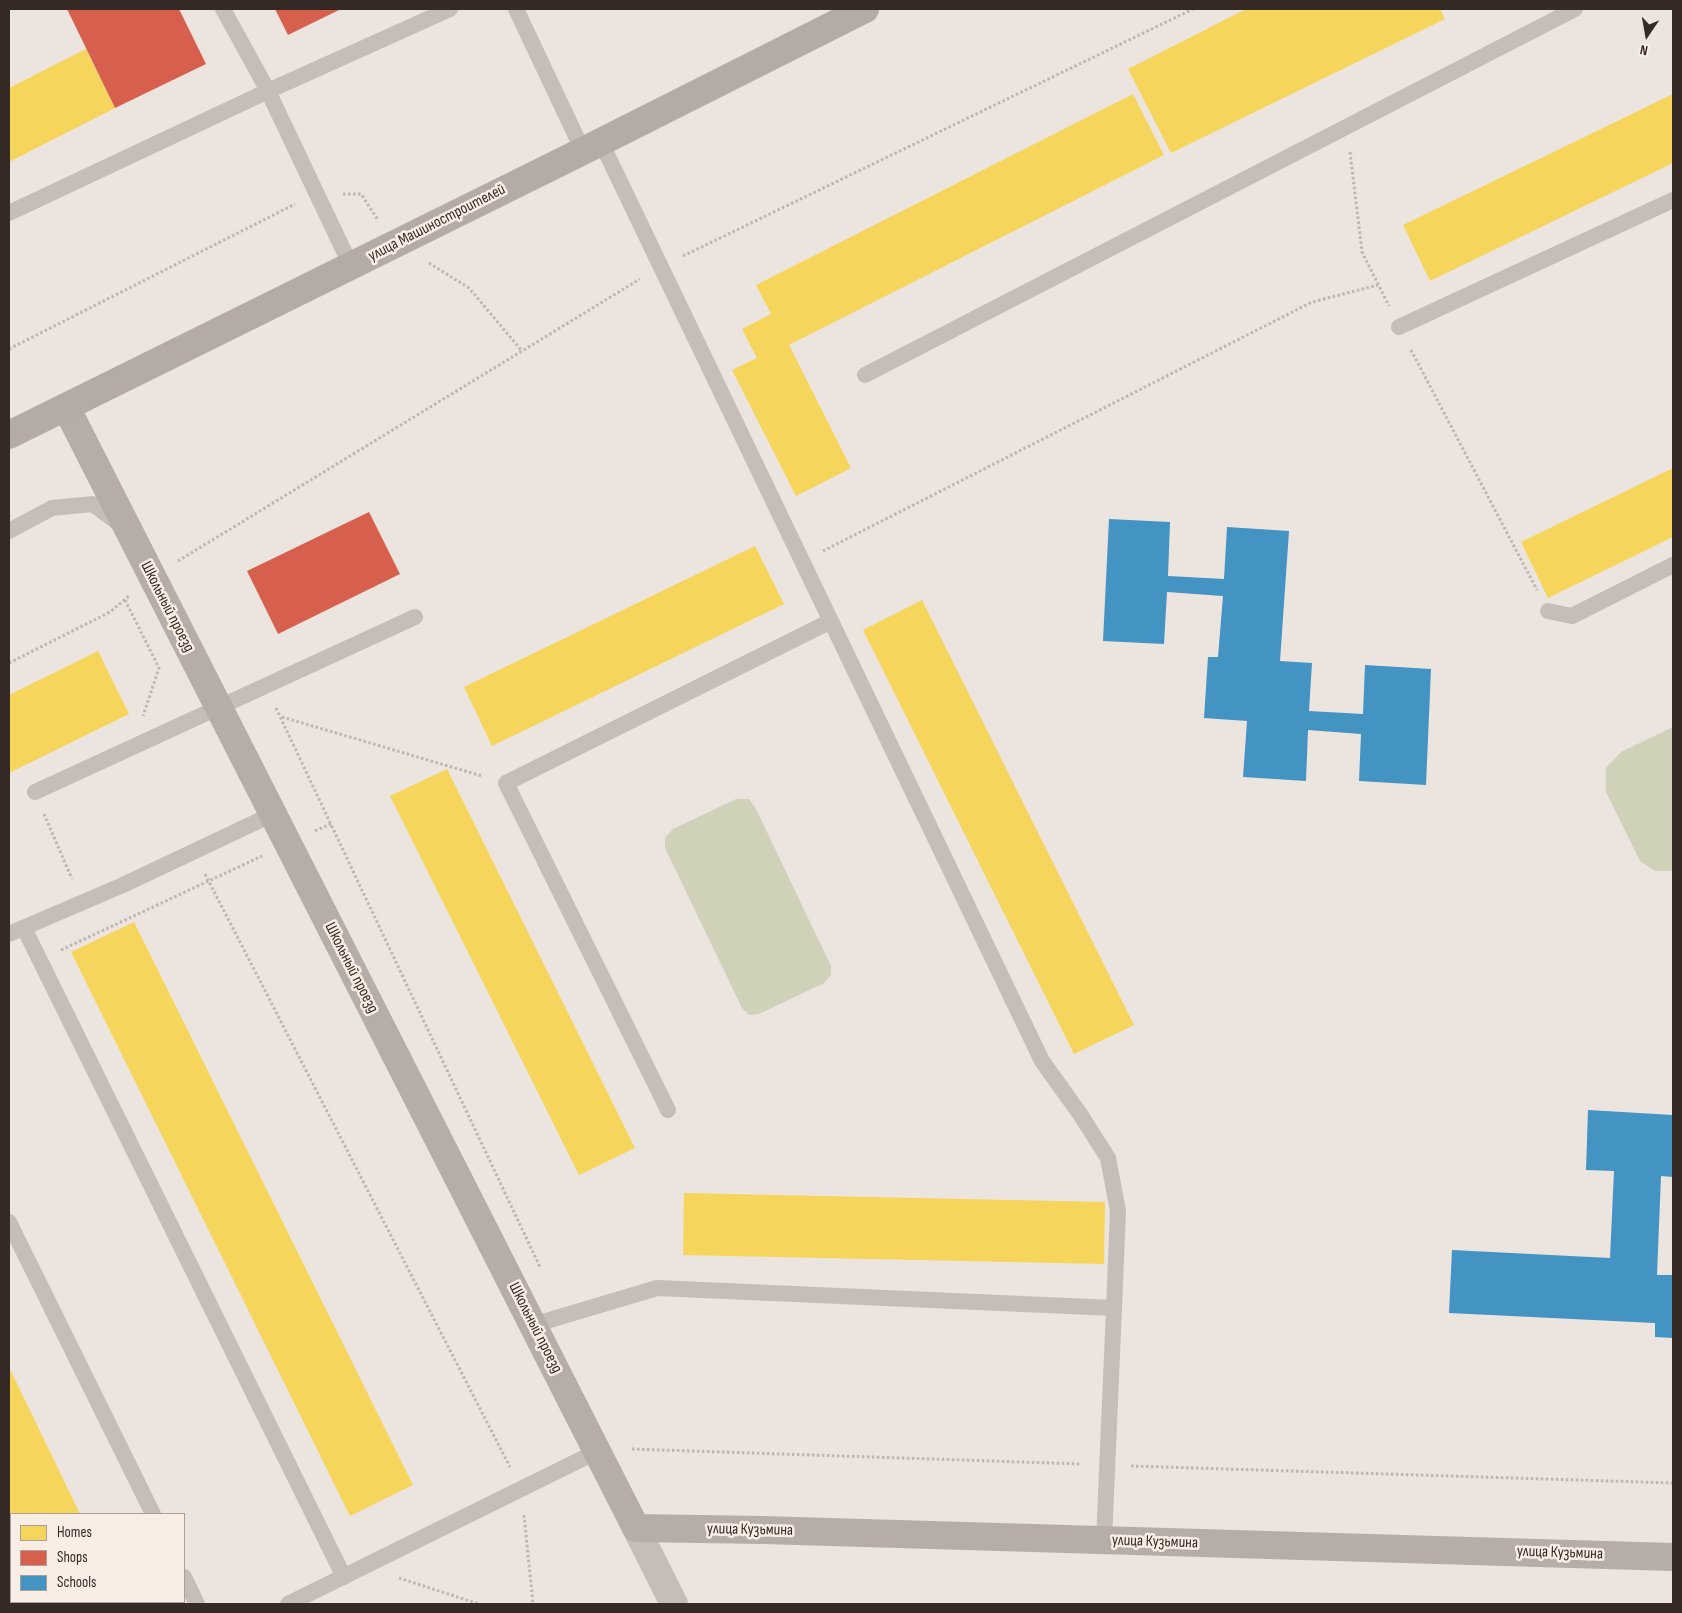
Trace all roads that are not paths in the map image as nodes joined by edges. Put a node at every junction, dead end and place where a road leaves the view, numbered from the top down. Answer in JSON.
{"nodes":[{"id":1,"x":223,"y":9,"type":"edge"},
{"id":2,"x":450,"y":9,"type":"edge"},
{"id":3,"x":516,"y":9,"type":"edge"},
{"id":4,"x":865,"y":9,"type":"edge"},
{"id":5,"x":1575,"y":9,"type":"edge"},
{"id":6,"x":268,"y":91,"type":"junction"},
{"id":7,"x":592,"y":147,"type":"junction"},
{"id":8,"x":1673,"y":200,"type":"edge"},
{"id":9,"x":9,"y":213,"type":"edge"},
{"id":10,"x":351,"y":266,"type":"junction"},
{"id":11,"x":1399,"y":327,"type":"road end"},
{"id":12,"x":865,"y":375,"type":"dead end"},
{"id":13,"x":66,"y":408,"type":"junction"},
{"id":14,"x":9,"y":436,"type":"edge"},
{"id":15,"x":9,"y":531,"type":"edge"},
{"id":16,"x":130,"y":532,"type":"junction"},
{"id":17,"x":1673,"y":565,"type":"edge"},
{"id":18,"x":1548,"y":611,"type":"road end"},
{"id":19,"x":415,"y":617,"type":"dead end"},
{"id":20,"x":831,"y":621,"type":"junction"},
{"id":21,"x":218,"y":707,"type":"junction"},
{"id":22,"x":35,"y":792,"type":"road end"},
{"id":23,"x":273,"y":814,"type":"junction"},
{"id":24,"x":24,"y":928,"type":"junction"},
{"id":25,"x":9,"y":934,"type":"edge"},
{"id":26,"x":668,"y":1110,"type":"dead end"},
{"id":27,"x":9,"y":1222,"type":"edge"},
{"id":28,"x":1114,"y":1308,"type":"junction"},
{"id":29,"x":533,"y":1325,"type":"junction"},
{"id":30,"x":598,"y":1451,"type":"junction"},
{"id":31,"x":153,"y":1513,"type":"edge"},
{"id":32,"x":636,"y":1528,"type":"junction"},
{"id":33,"x":1104,"y":1541,"type":"junction"},
{"id":34,"x":1673,"y":1556,"type":"edge"},
{"id":35,"x":344,"y":1577,"type":"junction"},
{"id":36,"x":185,"y":1579,"type":"edge"},
{"id":37,"x":197,"y":1604,"type":"edge"},
{"id":38,"x":288,"y":1604,"type":"edge"},
{"id":39,"x":674,"y":1604,"type":"edge"}],
"edges":[{"from":1,"to":6,"type":"lane"},
{"from":2,"to":6,"type":"lane"},
{"from":3,"to":7,"type":"lane"},
{"from":4,"to":7,"type":"main road","name":"улица Машиностроителей"},
{"from":5,"to":12,"type":"lane"},
{"from":6,"to":9,"type":"lane"},
{"from":6,"to":10,"type":"lane"},
{"from":7,"to":10,"type":"main road","name":"улица Машиностроителей"},
{"from":7,"to":20,"type":"lane"},
{"from":8,"to":11,"type":"lane"},
{"from":10,"to":13,"type":"main road","name":"улица Машиностроителей"},
{"from":13,"to":14,"type":"main road","name":"улица Машиностроителей"},
{"from":13,"to":16,"type":"main road","name":"Школьный проезд"},
{"from":15,"to":16,"type":"lane"},
{"from":16,"to":21,"type":"main road","name":"Школьный проезд"},
{"from":17,"to":18,"type":"lane"},
{"from":19,"to":21,"type":"lane"},
{"from":20,"to":26,"type":"lane"},
{"from":20,"to":28,"type":"lane"},
{"from":21,"to":22,"type":"lane"},
{"from":21,"to":23,"type":"main road","name":"Школьный проезд"},
{"from":23,"to":24,"type":"lane"},
{"from":23,"to":29,"type":"main road","name":"Школьный проезд"},
{"from":24,"to":25,"type":"lane"},
{"from":24,"to":35,"type":"lane"},
{"from":27,"to":31,"type":"lane"},
{"from":28,"to":29,"type":"lane"},
{"from":28,"to":33,"type":"lane"},
{"from":29,"to":30,"type":"main road","name":"Школьный проезд"},
{"from":30,"to":32,"type":"main road","name":"Школьный проезд"},
{"from":30,"to":35,"type":"lane"},
{"from":32,"to":33,"type":"main road","name":"улица Кузьмина"},
{"from":32,"to":39,"type":"street"},
{"from":33,"to":34,"type":"main road","name":"улица Кузьмина"},
{"from":35,"to":38,"type":"lane"},
{"from":36,"to":37,"type":"lane"}]}
